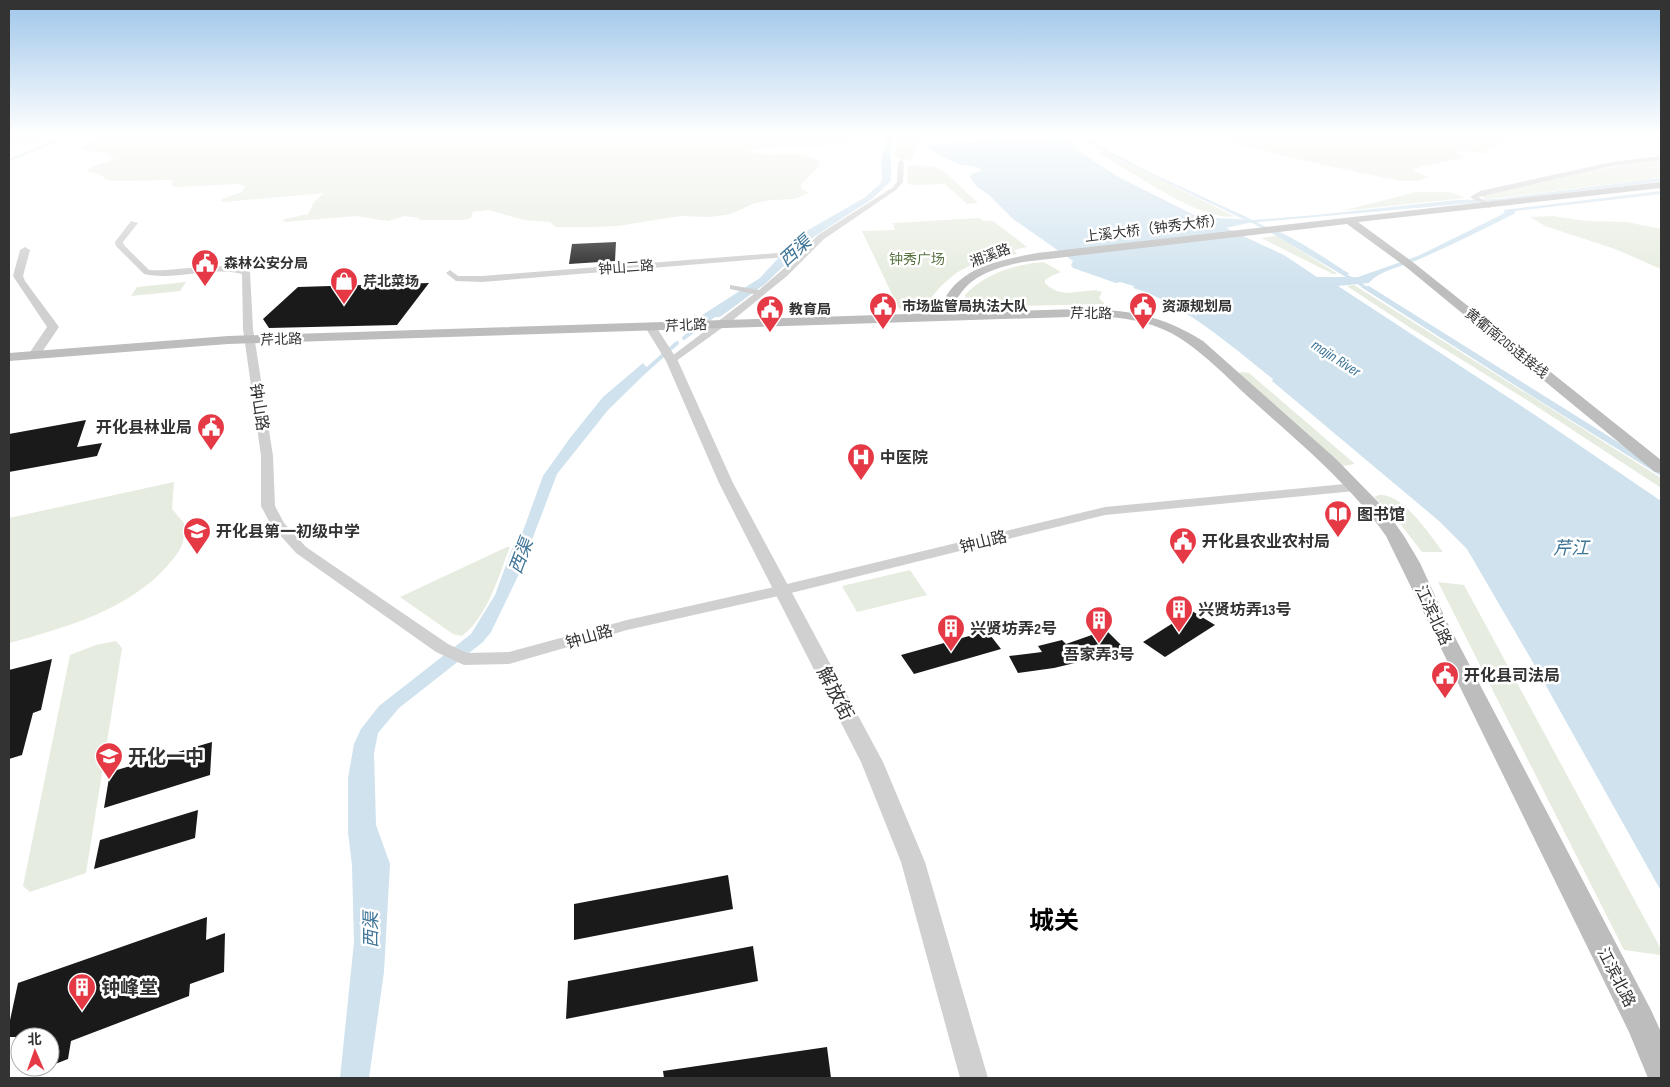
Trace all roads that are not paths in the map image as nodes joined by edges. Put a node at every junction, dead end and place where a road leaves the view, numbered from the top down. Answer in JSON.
{"nodes":[{"id":1,"x":898,"y":185,"type":"edge"},
{"id":2,"x":1518,"y":185,"type":"edge"},
{"id":3,"x":1661,"y":186,"type":"edge"},
{"id":4,"x":1489,"y":206,"type":"junction"},
{"id":5,"x":1350,"y":221,"type":"junction"},
{"id":6,"x":134,"y":223,"type":"dead end"},
{"id":7,"x":1304,"y":225,"type":"joint"},
{"id":8,"x":25,"y":250,"type":"dead end"},
{"id":9,"x":804,"y":253,"type":"junction"},
{"id":10,"x":1037,"y":256,"type":"joint"},
{"id":11,"x":450,"y":273,"type":"dead end"},
{"id":12,"x":733,"y":287,"type":"dead end"},
{"id":13,"x":760,"y":293,"type":"junction"},
{"id":14,"x":1123,"y":313,"type":"joint"},
{"id":15,"x":945,"y":315,"type":"junction"},
{"id":16,"x":723,"y":323,"type":"junction"},
{"id":17,"x":651,"y":326,"type":"junction"},
{"id":18,"x":250,"y":340,"type":"junction"},
{"id":19,"x":34,"y":355,"type":"junction"},
{"id":20,"x":9,"y":358,"type":"edge"},
{"id":21,"x":672,"y":361,"type":"junction"},
{"id":22,"x":9,"y":365,"type":"edge"},
{"id":23,"x":1661,"y":468,"type":"edge"},
{"id":24,"x":1355,"y":487,"type":"junction"},
{"id":25,"x":783,"y":590,"type":"junction"},
{"id":26,"x":1661,"y":1068,"type":"edge"},
{"id":27,"x":974,"y":1078,"type":"edge"}],
"edges":[{"from":1,"to":9,"type":"street"},
{"from":2,"to":4,"type":"street"},
{"from":3,"to":4,"type":"main road"},
{"from":4,"to":5,"type":"main road"},
{"from":5,"to":7,"type":"main road"},
{"from":5,"to":23,"type":"main road","name":"黄衢南205连接线"},
{"from":6,"to":18,"type":"street","name":"钟山路"},
{"from":7,"to":10,"type":"main road","name":"上溪大桥（钟秀大桥）"},
{"from":8,"to":19,"type":"street"},
{"from":9,"to":11,"type":"street","name":"钟山二路"},
{"from":9,"to":13,"type":"street"},
{"from":10,"to":15,"type":"main road","name":"湘溪路"},
{"from":12,"to":13,"type":"street"},
{"from":13,"to":16,"type":"street"},
{"from":14,"to":15,"type":"main road","name":"芹北路"},
{"from":14,"to":24,"type":"main road","name":"江滨北路"},
{"from":15,"to":16,"type":"main road","name":"芹北路"},
{"from":16,"to":17,"type":"main road","name":"芹北路"},
{"from":16,"to":21,"type":"street"},
{"from":17,"to":18,"type":"main road","name":"芹北路"},
{"from":17,"to":21,"type":"street","name":"解放街"},
{"from":18,"to":19,"type":"main road","name":"芹北路"},
{"from":18,"to":22,"type":"main road","name":"芹北路"},
{"from":18,"to":25,"type":"street","name":"钟山路"},
{"from":19,"to":20,"type":"main road","name":"芹北路"},
{"from":21,"to":25,"type":"street","name":"解放街"},
{"from":24,"to":25,"type":"street","name":"钟山路"},
{"from":24,"to":26,"type":"main road","name":"江滨北路"},
{"from":25,"to":27,"type":"street","name":"解放街"}]}
